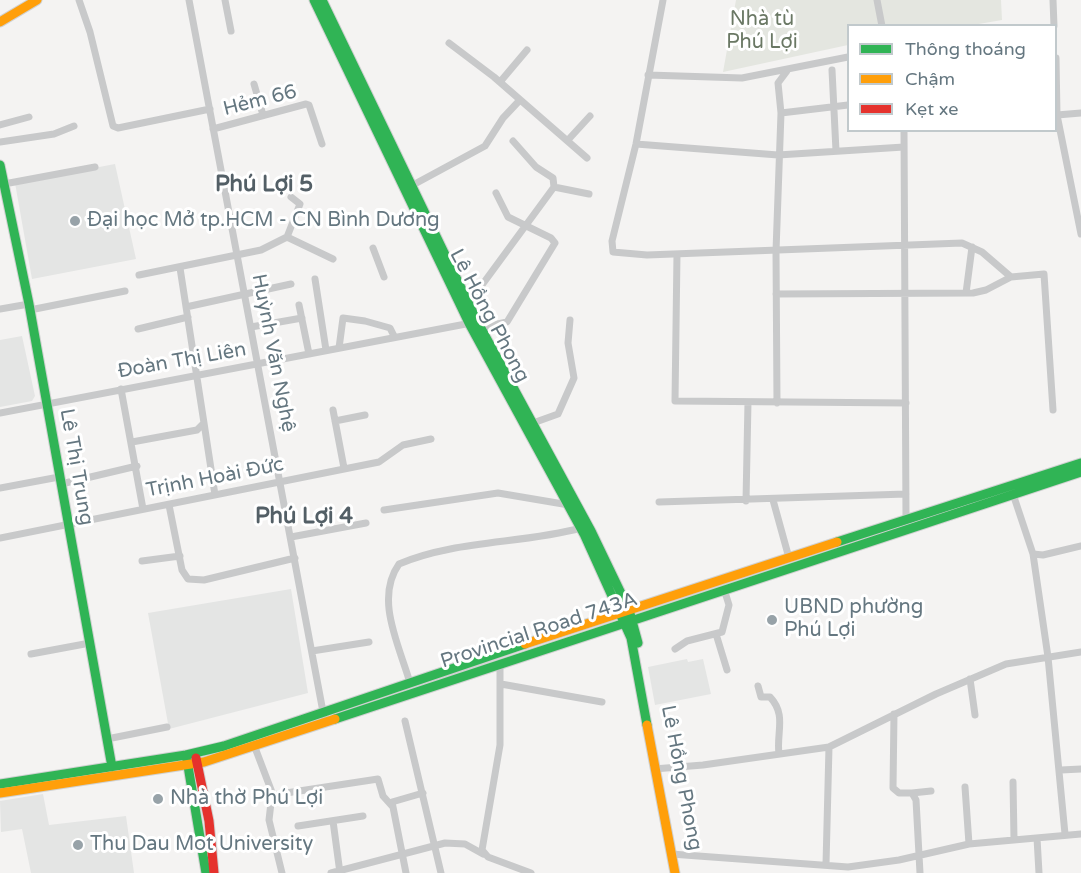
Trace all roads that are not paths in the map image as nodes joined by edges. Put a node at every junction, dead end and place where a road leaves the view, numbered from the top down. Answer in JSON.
{"nodes":[{"id":1,"x":23,"y":0,"type":"edge"},
{"id":2,"x":37,"y":0,"type":"edge"},
{"id":3,"x":79,"y":0,"type":"edge"},
{"id":4,"x":189,"y":0,"type":"edge"},
{"id":5,"x":225,"y":0,"type":"edge"},
{"id":6,"x":314,"y":0,"type":"edge"},
{"id":7,"x":322,"y":0,"type":"edge"},
{"id":8,"x":663,"y":0,"type":"edge"},
{"id":9,"x":878,"y":0,"type":"edge"},
{"id":10,"x":1053,"y":0,"type":"edge"},
{"id":11,"x":0,"y":14,"type":"edge"},
{"id":12,"x":0,"y":22,"type":"edge"},
{"id":13,"x":882,"y":24,"type":"edge"},
{"id":14,"x":1054,"y":24,"type":"edge"},
{"id":15,"x":231,"y":31,"type":"dead end"},
{"id":16,"x":449,"y":43,"type":"dead end"},
{"id":17,"x":527,"y":50,"type":"dead end"},
{"id":18,"x":847,"y":57,"type":"edge"},
{"id":19,"x":832,"y":70,"type":"dead end"},
{"id":20,"x":787,"y":71,"type":"junction"},
{"id":21,"x":648,"y":75,"type":"junction"},
{"id":22,"x":500,"y":82,"type":"junction"},
{"id":23,"x":254,"y":84,"type":"dead end"},
{"id":24,"x":519,"y":101,"type":"junction"},
{"id":25,"x":847,"y":105,"type":"edge"},
{"id":26,"x":834,"y":107,"type":"junction"},
{"id":27,"x":210,"y":109,"type":"junction"},
{"id":28,"x":781,"y":113,"type":"junction"},
{"id":29,"x":1081,"y":113,"type":"edge"},
{"id":30,"x":263,"y":115,"type":"junction"},
{"id":31,"x":1057,"y":115,"type":"edge"},
{"id":32,"x":590,"y":116,"type":"dead end"},
{"id":33,"x":29,"y":117,"type":"dead end"},
{"id":34,"x":0,"y":125,"type":"edge"},
{"id":35,"x":74,"y":126,"type":"dead end"},
{"id":36,"x":213,"y":129,"type":"junction"},
{"id":37,"x":904,"y":132,"type":"edge"},
{"id":38,"x":568,"y":140,"type":"junction"},
{"id":39,"x":513,"y":141,"type":"dead end"},
{"id":40,"x":0,"y":142,"type":"edge"},
{"id":41,"x":322,"y":144,"type":"dead end"},
{"id":42,"x":636,"y":144,"type":"junction"},
{"id":43,"x":904,"y":147,"type":"junction"},
{"id":44,"x":836,"y":151,"type":"junction"},
{"id":45,"x":778,"y":155,"type":"junction"},
{"id":46,"x":587,"y":158,"type":"dead end"},
{"id":47,"x":0,"y":165,"type":"edge"},
{"id":48,"x":95,"y":166,"type":"dead end"},
{"id":49,"x":4,"y":184,"type":"junction"},
{"id":50,"x":411,"y":186,"type":"junction"},
{"id":51,"x":554,"y":187,"type":"junction"},
{"id":52,"x":496,"y":193,"type":"dead end"},
{"id":53,"x":589,"y":194,"type":"dead end"},
{"id":54,"x":291,"y":197,"type":"dead end"},
{"id":55,"x":526,"y":227,"type":"junction"},
{"id":56,"x":1081,"y":234,"type":"edge"},
{"id":57,"x":287,"y":237,"type":"junction"},
{"id":58,"x":906,"y":244,"type":"junction"},
{"id":59,"x":972,"y":247,"type":"junction"},
{"id":60,"x":373,"y":248,"type":"dead end"},
{"id":61,"x":776,"y":251,"type":"junction"},
{"id":62,"x":677,"y":254,"type":"junction"},
{"id":63,"x":237,"y":255,"type":"junction"},
{"id":64,"x":333,"y":259,"type":"dead end"},
{"id":65,"x":180,"y":268,"type":"junction"},
{"id":66,"x":139,"y":274,"type":"dead end"},
{"id":67,"x":384,"y":277,"type":"dead end"},
{"id":68,"x":1011,"y":277,"type":"junction"},
{"id":69,"x":315,"y":279,"type":"dead end"},
{"id":70,"x":291,"y":284,"type":"dead end"},
{"id":71,"x":125,"y":291,"type":"dead end"},
{"id":72,"x":244,"y":293,"type":"junction"},
{"id":73,"x":966,"y":293,"type":"junction"},
{"id":74,"x":776,"y":294,"type":"junction"},
{"id":75,"x":906,"y":294,"type":"junction"},
{"id":76,"x":468,"y":304,"type":"junction"},
{"id":77,"x":299,"y":305,"type":"dead end"},
{"id":78,"x":29,"y":307,"type":"junction"},
{"id":79,"x":186,"y":307,"type":"junction"},
{"id":80,"x":0,"y":309,"type":"edge"},
{"id":81,"x":188,"y":317,"type":"junction"},
{"id":82,"x":302,"y":318,"type":"junction"},
{"id":83,"x":570,"y":320,"type":"dead end"},
{"id":84,"x":473,"y":322,"type":"junction"},
{"id":85,"x":251,"y":327,"type":"junction"},
{"id":86,"x":138,"y":329,"type":"dead end"},
{"id":87,"x":484,"y":333,"type":"junction"},
{"id":88,"x":394,"y":336,"type":"junction"},
{"id":89,"x":339,"y":348,"type":"junction"},
{"id":90,"x":326,"y":350,"type":"junction"},
{"id":91,"x":309,"y":354,"type":"junction"},
{"id":92,"x":259,"y":363,"type":"junction"},
{"id":93,"x":197,"y":374,"type":"junction"},
{"id":94,"x":121,"y":389,"type":"junction"},
{"id":95,"x":47,"y":402,"type":"junction"},
{"id":96,"x":748,"y":402,"type":"junction"},
{"id":97,"x":777,"y":403,"type":"junction"},
{"id":98,"x":906,"y":403,"type":"junction"},
{"id":99,"x":333,"y":410,"type":"dead end"},
{"id":100,"x":1053,"y":410,"type":"dead end"},
{"id":101,"x":0,"y":413,"type":"edge"},
{"id":102,"x":365,"y":415,"type":"dead end"},
{"id":103,"x":336,"y":421,"type":"junction"},
{"id":104,"x":204,"y":423,"type":"junction"},
{"id":105,"x":533,"y":423,"type":"junction"},
{"id":106,"x":432,"y":439,"type":"dead end"},
{"id":107,"x":132,"y":442,"type":"junction"},
{"id":108,"x":1081,"y":463,"type":"edge"},
{"id":109,"x":137,"y":466,"type":"junction"},
{"id":110,"x":344,"y":468,"type":"junction"},
{"id":111,"x":1081,"y":472,"type":"edge"},
{"id":112,"x":60,"y":480,"type":"junction"},
{"id":113,"x":281,"y":481,"type":"junction"},
{"id":114,"x":0,"y":488,"type":"edge"},
{"id":115,"x":1012,"y":490,"type":"junction"},
{"id":116,"x":906,"y":494,"type":"junction"},
{"id":117,"x":215,"y":495,"type":"junction"},
{"id":118,"x":773,"y":500,"type":"junction"},
{"id":119,"x":746,"y":501,"type":"junction"},
{"id":120,"x":659,"y":502,"type":"dead end"},
{"id":121,"x":170,"y":505,"type":"junction"},
{"id":122,"x":569,"y":505,"type":"junction"},
{"id":123,"x":143,"y":509,"type":"junction"},
{"id":124,"x":384,"y":510,"type":"dead end"},
{"id":125,"x":366,"y":523,"type":"dead end"},
{"id":126,"x":908,"y":524,"type":"junction"},
{"id":127,"x":68,"y":525,"type":"junction"},
{"id":128,"x":581,"y":528,"type":"junction"},
{"id":129,"x":291,"y":537,"type":"junction"},
{"id":130,"x":0,"y":538,"type":"edge"},
{"id":131,"x":1081,"y":546,"type":"edge"},
{"id":132,"x":832,"y":548,"type":"junction"},
{"id":133,"x":1033,"y":554,"type":"junction"},
{"id":134,"x":180,"y":556,"type":"junction"},
{"id":135,"x":295,"y":558,"type":"junction"},
{"id":136,"x":789,"y":558,"type":"junction"},
{"id":137,"x":142,"y":561,"type":"dead end"},
{"id":138,"x":756,"y":573,"type":"junction"},
{"id":139,"x":724,"y":589,"type":"junction"},
{"id":140,"x":627,"y":616,"type":"junction"},
{"id":141,"x":716,"y":634,"type":"junction"},
{"id":142,"x":369,"y":642,"type":"dead end"},
{"id":143,"x":90,"y":643,"type":"junction"},
{"id":144,"x":675,"y":649,"type":"dead end"},
{"id":145,"x":312,"y":651,"type":"junction"},
{"id":146,"x":1081,"y":652,"type":"edge"},
{"id":147,"x":31,"y":654,"type":"dead end"},
{"id":148,"x":1048,"y":657,"type":"junction"},
{"id":149,"x":500,"y":663,"type":"junction"},
{"id":150,"x":727,"y":670,"type":"dead end"},
{"id":151,"x":970,"y":680,"type":"junction"},
{"id":152,"x":410,"y":683,"type":"junction"},
{"id":153,"x":501,"y":684,"type":"junction"},
{"id":154,"x":758,"y":686,"type":"dead end"},
{"id":155,"x":602,"y":702,"type":"dead end"},
{"id":156,"x":894,"y":714,"type":"junction"},
{"id":157,"x":975,"y":715,"type":"dead end"},
{"id":158,"x":324,"y":717,"type":"junction"},
{"id":159,"x":405,"y":721,"type":"dead end"},
{"id":160,"x":166,"y":727,"type":"dead end"},
{"id":161,"x":107,"y":739,"type":"junction"},
{"id":162,"x":254,"y":745,"type":"junction"},
{"id":163,"x":829,"y":747,"type":"junction"},
{"id":164,"x":779,"y":754,"type":"junction"},
{"id":165,"x":192,"y":759,"type":"junction"},
{"id":166,"x":657,"y":769,"type":"junction"},
{"id":167,"x":1081,"y":769,"type":"edge"},
{"id":168,"x":1061,"y":770,"type":"junction"},
{"id":169,"x":113,"y":771,"type":"junction"},
{"id":170,"x":1012,"y":782,"type":"dead end"},
{"id":171,"x":0,"y":784,"type":"edge"},
{"id":172,"x":965,"y":787,"type":"dead end"},
{"id":173,"x":931,"y":792,"type":"dead end"},
{"id":174,"x":0,"y":793,"type":"edge"},
{"id":175,"x":423,"y":793,"type":"junction"},
{"id":176,"x":912,"y":793,"type":"junction"},
{"id":177,"x":272,"y":794,"type":"junction"},
{"id":178,"x":392,"y":806,"type":"junction"},
{"id":179,"x":363,"y":816,"type":"dead end"},
{"id":180,"x":333,"y":821,"type":"junction"},
{"id":181,"x":298,"y":826,"type":"dead end"},
{"id":182,"x":1065,"y":834,"type":"junction"},
{"id":183,"x":1081,"y":834,"type":"edge"},
{"id":184,"x":1037,"y":838,"type":"junction"},
{"id":185,"x":1014,"y":839,"type":"junction"},
{"id":186,"x":969,"y":844,"type":"junction"},
{"id":187,"x":435,"y":846,"type":"junction"},
{"id":188,"x":483,"y":854,"type":"junction"},
{"id":189,"x":674,"y":854,"type":"junction"},
{"id":190,"x":402,"y":856,"type":"junction"},
{"id":191,"x":917,"y":856,"type":"junction"},
{"id":192,"x":826,"y":864,"type":"junction"},
{"id":193,"x":340,"y":872,"type":"edge"},
{"id":194,"x":206,"y":873,"type":"edge"},
{"id":195,"x":214,"y":873,"type":"edge"},
{"id":196,"x":282,"y":873,"type":"edge"},
{"id":197,"x":331,"y":873,"type":"edge"},
{"id":198,"x":406,"y":873,"type":"edge"},
{"id":199,"x":441,"y":873,"type":"edge"},
{"id":200,"x":531,"y":873,"type":"edge"},
{"id":201,"x":675,"y":873,"type":"edge"},
{"id":202,"x":681,"y":873,"type":"edge"},
{"id":203,"x":920,"y":873,"type":"edge"},
{"id":204,"x":1039,"y":873,"type":"edge"}],
"edges":[{"from":1,"to":11,"type":"street"},
{"from":2,"to":12,"type":"street"},
{"from":3,"to":27,"type":"street"},
{"from":4,"to":27,"type":"street","name":"Huỳnh Văn Nghệ"},
{"from":5,"to":15,"type":"street"},
{"from":6,"to":84,"type":"street","name":"Lê Hồng Phong"},
{"from":7,"to":50,"type":"street","name":"Lê Hồng Phong"},
{"from":8,"to":21,"type":"street"},
{"from":9,"to":13,"type":"street"},
{"from":10,"to":14,"type":"street"},
{"from":16,"to":22,"type":"street"},
{"from":17,"to":22,"type":"street"},
{"from":18,"to":20,"type":"street"},
{"from":19,"to":26,"type":"street"},
{"from":20,"to":21,"type":"street"},
{"from":20,"to":28,"type":"street"},
{"from":21,"to":42,"type":"street"},
{"from":22,"to":24,"type":"street"},
{"from":23,"to":30,"type":"street"},
{"from":24,"to":38,"type":"street"},
{"from":24,"to":50,"type":"street"},
{"from":25,"to":26,"type":"street"},
{"from":26,"to":28,"type":"street"},
{"from":26,"to":44,"type":"street"},
{"from":27,"to":36,"type":"street","name":"Huỳnh Văn Nghệ"},
{"from":28,"to":45,"type":"street"},
{"from":29,"to":31,"type":"street"},
{"from":30,"to":36,"type":"street","name":"Hẻm 66"},
{"from":30,"to":41,"type":"street","name":"Hẻm 66"},
{"from":31,"to":56,"type":"street"},
{"from":32,"to":38,"type":"street"},
{"from":33,"to":34,"type":"street"},
{"from":35,"to":40,"type":"street"},
{"from":36,"to":63,"type":"street","name":"Huỳnh Văn Nghệ"},
{"from":37,"to":43,"type":"street"},
{"from":38,"to":46,"type":"street"},
{"from":39,"to":51,"type":"street"},
{"from":42,"to":45,"type":"street"},
{"from":42,"to":62,"type":"street"},
{"from":43,"to":44,"type":"street"},
{"from":43,"to":58,"type":"street"},
{"from":44,"to":45,"type":"street"},
{"from":45,"to":61,"type":"street"},
{"from":47,"to":49,"type":"street","name":"Lê Thị Trung"},
{"from":48,"to":49,"type":"street"},
{"from":49,"to":78,"type":"street","name":"Lê Thị Trung"},
{"from":50,"to":76,"type":"street","name":"Lê Hồng Phong"},
{"from":51,"to":53,"type":"street"},
{"from":51,"to":55,"type":"street"},
{"from":52,"to":55,"type":"street"},
{"from":54,"to":57,"type":"street"},
{"from":55,"to":76,"type":"street"},
{"from":55,"to":87,"type":"street"},
{"from":57,"to":63,"type":"street"},
{"from":57,"to":64,"type":"street"},
{"from":58,"to":59,"type":"street"},
{"from":58,"to":61,"type":"street"},
{"from":58,"to":75,"type":"street"},
{"from":59,"to":68,"type":"street"},
{"from":59,"to":73,"type":"street"},
{"from":60,"to":67,"type":"street"},
{"from":61,"to":62,"type":"street"},
{"from":61,"to":74,"type":"street"},
{"from":62,"to":96,"type":"street"},
{"from":63,"to":65,"type":"street"},
{"from":63,"to":72,"type":"street","name":"Huỳnh Văn Nghệ"},
{"from":65,"to":66,"type":"street"},
{"from":65,"to":79,"type":"street"},
{"from":68,"to":73,"type":"street"},
{"from":68,"to":100,"type":"street"},
{"from":69,"to":90,"type":"street"},
{"from":70,"to":72,"type":"street"},
{"from":71,"to":78,"type":"street"},
{"from":72,"to":79,"type":"street"},
{"from":72,"to":85,"type":"street","name":"Huỳnh Văn Nghệ"},
{"from":73,"to":75,"type":"street"},
{"from":74,"to":75,"type":"street"},
{"from":74,"to":97,"type":"street"},
{"from":75,"to":98,"type":"street"},
{"from":76,"to":84,"type":"street","name":"Lê Hồng Phong"},
{"from":77,"to":82,"type":"street"},
{"from":78,"to":80,"type":"street"},
{"from":78,"to":95,"type":"street","name":"Lê Thị Trung"},
{"from":79,"to":81,"type":"street"},
{"from":81,"to":86,"type":"street"},
{"from":81,"to":93,"type":"street"},
{"from":82,"to":85,"type":"street"},
{"from":82,"to":91,"type":"street"},
{"from":83,"to":105,"type":"street"},
{"from":84,"to":87,"type":"street","name":"Lê Hồng Phong"},
{"from":84,"to":88,"type":"street","name":"Đoàn Thị Liên"},
{"from":84,"to":122,"type":"street","name":"Lê Hồng Phong"},
{"from":85,"to":92,"type":"street","name":"Huỳnh Văn Nghệ"},
{"from":87,"to":105,"type":"street","name":"Lê Hồng Phong"},
{"from":88,"to":89,"type":"street","name":"Đoàn Thị Liên"},
{"from":88,"to":89,"type":"street"},
{"from":89,"to":90,"type":"street","name":"Đoàn Thị Liên"},
{"from":90,"to":91,"type":"street","name":"Đoàn Thị Liên"},
{"from":91,"to":92,"type":"street","name":"Đoàn Thị Liên"},
{"from":92,"to":93,"type":"street","name":"Đoàn Thị Liên"},
{"from":92,"to":113,"type":"street","name":"Huỳnh Văn Nghệ"},
{"from":93,"to":94,"type":"street","name":"Đoàn Thị Liên"},
{"from":93,"to":104,"type":"street"},
{"from":94,"to":95,"type":"street","name":"Đoàn Thị Liên"},
{"from":94,"to":107,"type":"street"},
{"from":95,"to":101,"type":"street","name":"Đoàn Thị Liên"},
{"from":95,"to":112,"type":"street","name":"Lê Thị Trung"},
{"from":96,"to":97,"type":"street"},
{"from":96,"to":119,"type":"street"},
{"from":97,"to":98,"type":"street"},
{"from":98,"to":116,"type":"street"},
{"from":99,"to":103,"type":"street"},
{"from":102,"to":103,"type":"street"},
{"from":103,"to":110,"type":"street"},
{"from":104,"to":107,"type":"street"},
{"from":104,"to":117,"type":"street"},
{"from":105,"to":140,"type":"street","name":"Lê Hồng Phong"},
{"from":106,"to":110,"type":"street","name":"Trịnh Hoài Đức"},
{"from":107,"to":109,"type":"street"},
{"from":108,"to":115,"type":"street","name":"Provincial Road 743A"},
{"from":109,"to":112,"type":"street"},
{"from":109,"to":123,"type":"street"},
{"from":110,"to":113,"type":"street","name":"Trịnh Hoài Đức"},
{"from":111,"to":115,"type":"street","name":"Provincial Road 743A"},
{"from":112,"to":114,"type":"street"},
{"from":112,"to":127,"type":"street","name":"Lê Thị Trung"},
{"from":113,"to":117,"type":"street","name":"Trịnh Hoài Đức"},
{"from":113,"to":129,"type":"street","name":"Huỳnh Văn Nghệ"},
{"from":115,"to":126,"type":"street","name":"Provincial Road 743A"},
{"from":115,"to":133,"type":"street"},
{"from":116,"to":118,"type":"street"},
{"from":116,"to":126,"type":"street"},
{"from":117,"to":121,"type":"street","name":"Trịnh Hoài Đức"},
{"from":118,"to":119,"type":"street"},
{"from":118,"to":136,"type":"street"},
{"from":119,"to":120,"type":"street"},
{"from":121,"to":123,"type":"street","name":"Trịnh Hoài Đức"},
{"from":121,"to":134,"type":"street"},
{"from":122,"to":124,"type":"street"},
{"from":122,"to":128,"type":"street","name":"Lê Hồng Phong"},
{"from":123,"to":127,"type":"street","name":"Trịnh Hoài Đức"},
{"from":125,"to":129,"type":"street"},
{"from":126,"to":132,"type":"street","name":"Provincial Road 743A"},
{"from":127,"to":130,"type":"street","name":"Trịnh Hoài Đức"},
{"from":127,"to":143,"type":"street","name":"Lê Thị Trung"},
{"from":128,"to":140,"type":"street","name":"Lê Hồng Phong"},
{"from":128,"to":152,"type":"street"},
{"from":129,"to":135,"type":"street","name":"Huỳnh Văn Nghệ"},
{"from":131,"to":133,"type":"street"},
{"from":132,"to":136,"type":"street","name":"Provincial Road 743A"},
{"from":132,"to":138,"type":"street","name":"Provincial Road 743A"},
{"from":133,"to":148,"type":"street"},
{"from":134,"to":135,"type":"street"},
{"from":134,"to":137,"type":"street"},
{"from":135,"to":145,"type":"street","name":"Huỳnh Văn Nghệ"},
{"from":136,"to":138,"type":"street","name":"Provincial Road 743A"},
{"from":138,"to":139,"type":"street","name":"Provincial Road 743A"},
{"from":138,"to":140,"type":"street","name":"Provincial Road 743A"},
{"from":139,"to":140,"type":"street","name":"Provincial Road 743A"},
{"from":139,"to":141,"type":"street"},
{"from":140,"to":149,"type":"street","name":"Provincial Road 743A"},
{"from":140,"to":152,"type":"street","name":"Provincial Road 743A"},
{"from":140,"to":166,"type":"street","name":"Lê Hồng Phong"},
{"from":141,"to":144,"type":"street"},
{"from":141,"to":150,"type":"street"},
{"from":142,"to":145,"type":"street"},
{"from":143,"to":147,"type":"street"},
{"from":143,"to":161,"type":"street","name":"Lê Thị Trung"},
{"from":145,"to":158,"type":"street","name":"Huỳnh Văn Nghệ"},
{"from":146,"to":148,"type":"street"},
{"from":148,"to":151,"type":"street"},
{"from":148,"to":168,"type":"street"},
{"from":149,"to":153,"type":"street"},
{"from":149,"to":158,"type":"street","name":"Provincial Road 743A"},
{"from":151,"to":156,"type":"street"},
{"from":151,"to":157,"type":"street"},
{"from":152,"to":158,"type":"street","name":"Provincial Road 743A"},
{"from":153,"to":155,"type":"street"},
{"from":153,"to":188,"type":"street"},
{"from":154,"to":164,"type":"street"},
{"from":156,"to":163,"type":"street"},
{"from":156,"to":176,"type":"street"},
{"from":158,"to":162,"type":"street","name":"Provincial Road 743A"},
{"from":158,"to":165,"type":"street","name":"Provincial Road 743A"},
{"from":159,"to":175,"type":"street"},
{"from":160,"to":161,"type":"street"},
{"from":161,"to":169,"type":"street","name":"Lê Thị Trung"},
{"from":162,"to":165,"type":"street","name":"Provincial Road 743A"},
{"from":162,"to":177,"type":"street"},
{"from":163,"to":164,"type":"street"},
{"from":163,"to":192,"type":"street"},
{"from":164,"to":166,"type":"street"},
{"from":165,"to":169,"type":"street","name":"Provincial Road 743A"},
{"from":165,"to":194,"type":"street"},
{"from":165,"to":195,"type":"street"},
{"from":166,"to":189,"type":"street","name":"Lê Hồng Phong"},
{"from":167,"to":168,"type":"street"},
{"from":168,"to":182,"type":"street"},
{"from":169,"to":171,"type":"street","name":"Provincial Road 743A"},
{"from":169,"to":174,"type":"street","name":"Provincial Road 743A"},
{"from":170,"to":185,"type":"street"},
{"from":172,"to":186,"type":"street"},
{"from":173,"to":176,"type":"street"},
{"from":175,"to":178,"type":"street"},
{"from":175,"to":187,"type":"street"},
{"from":176,"to":191,"type":"street"},
{"from":177,"to":178,"type":"street"},
{"from":177,"to":196,"type":"street"},
{"from":178,"to":190,"type":"street"},
{"from":179,"to":180,"type":"street"},
{"from":180,"to":181,"type":"street"},
{"from":180,"to":193,"type":"street"},
{"from":182,"to":183,"type":"street"},
{"from":182,"to":184,"type":"street"},
{"from":184,"to":185,"type":"street"},
{"from":184,"to":204,"type":"street"},
{"from":185,"to":186,"type":"street"},
{"from":186,"to":191,"type":"street"},
{"from":187,"to":188,"type":"street"},
{"from":187,"to":190,"type":"street"},
{"from":187,"to":199,"type":"street"},
{"from":188,"to":200,"type":"street"},
{"from":189,"to":192,"type":"street"},
{"from":189,"to":201,"type":"street","name":"Lê Hồng Phong"},
{"from":189,"to":202,"type":"street","name":"Lê Hồng Phong"},
{"from":190,"to":193,"type":"street"},
{"from":190,"to":198,"type":"street"},
{"from":191,"to":192,"type":"street"},
{"from":191,"to":203,"type":"street"},
{"from":193,"to":197,"type":"street"}]}
